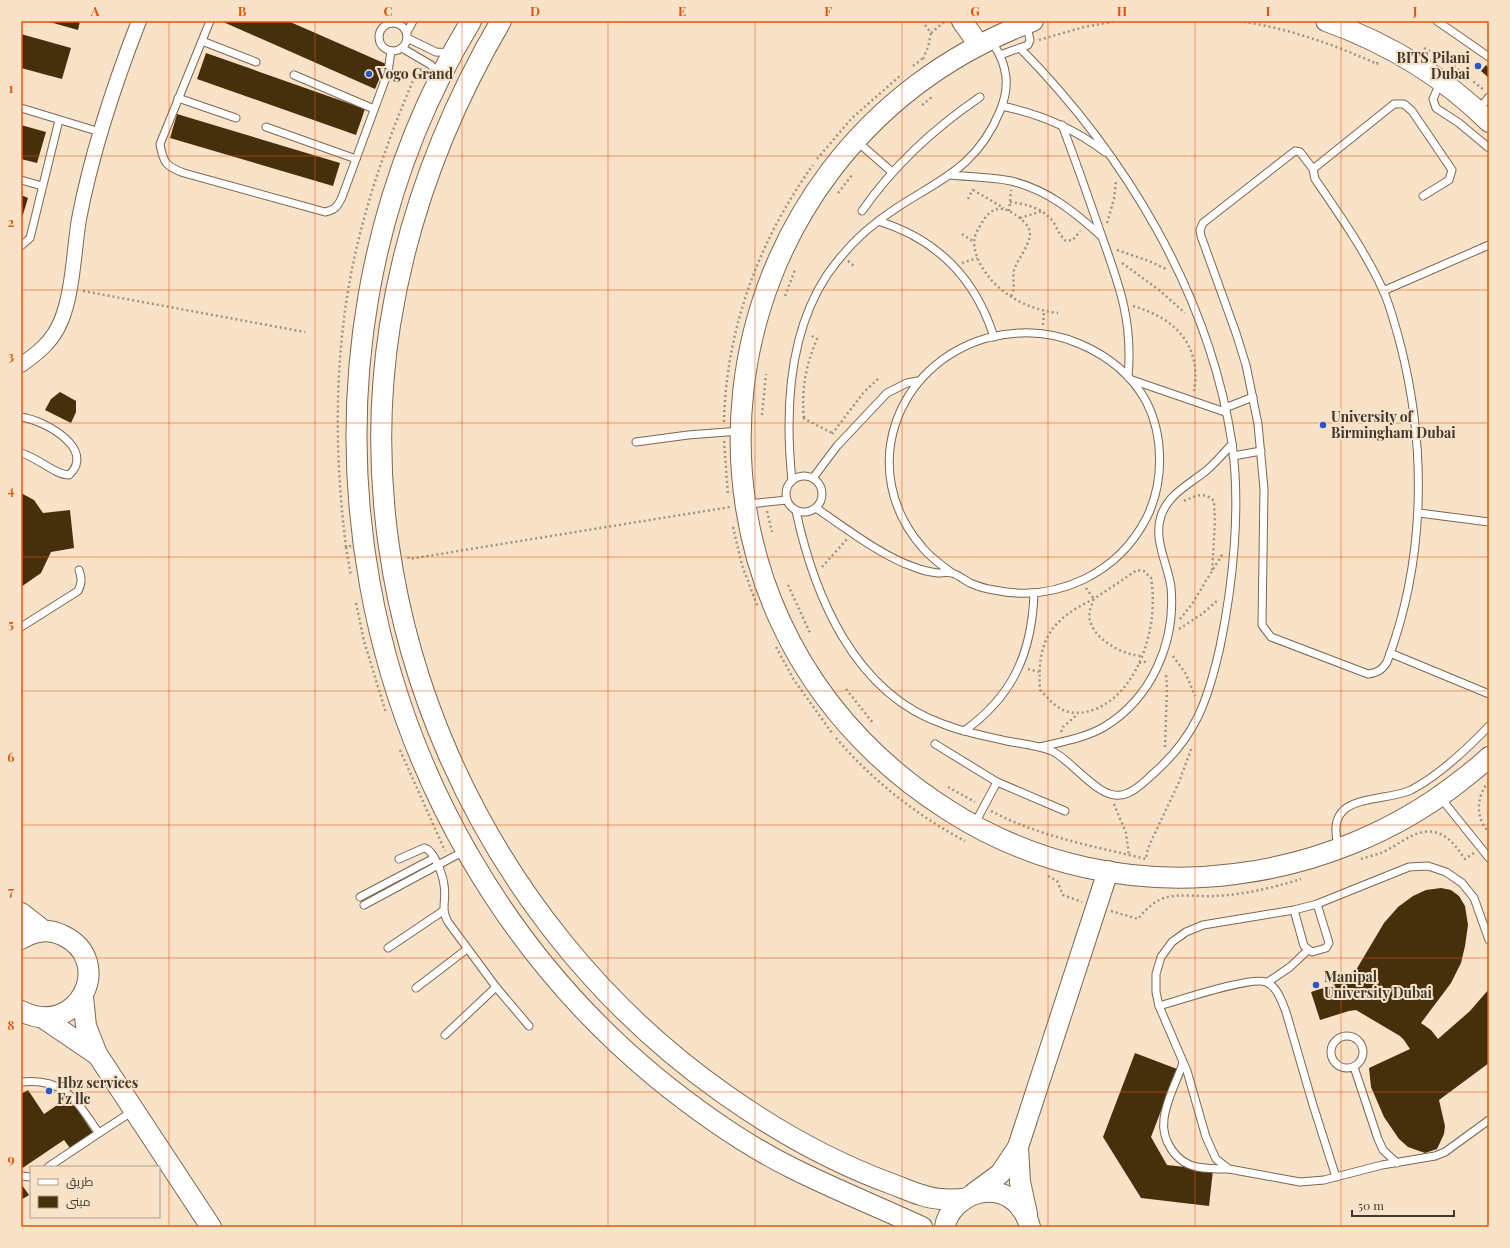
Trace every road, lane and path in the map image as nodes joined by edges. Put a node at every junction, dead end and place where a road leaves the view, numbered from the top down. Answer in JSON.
{"nodes":[{"id":1,"x":139,"y":21,"type":"edge"},
{"id":2,"x":210,"y":21,"type":"edge"},
{"id":3,"x":414,"y":21,"type":"edge"},
{"id":4,"x":471,"y":21,"type":"edge"},
{"id":5,"x":502,"y":21,"type":"edge"},
{"id":6,"x":922,"y":21,"type":"edge"},
{"id":7,"x":946,"y":21,"type":"edge"},
{"id":8,"x":962,"y":21,"type":"edge"},
{"id":9,"x":1117,"y":21,"type":"edge"},
{"id":10,"x":1239,"y":21,"type":"edge"},
{"id":11,"x":1326,"y":21,"type":"edge"},
{"id":12,"x":1437,"y":21,"type":"edge"},
{"id":13,"x":1030,"y":22,"type":"edge"},
{"id":14,"x":407,"y":35,"type":"junction"},
{"id":15,"x":202,"y":41,"type":"junction"},
{"id":16,"x":1029,"y":43,"type":"junction"},
{"id":17,"x":990,"y":46,"type":"junction"},
{"id":18,"x":1386,"y":46,"type":"junction"},
{"id":19,"x":402,"y":48,"type":"junction"},
{"id":20,"x":1020,"y":48,"type":"junction"},
{"id":21,"x":391,"y":51,"type":"junction"},
{"id":22,"x":453,"y":54,"type":"junction"},
{"id":23,"x":1489,"y":57,"type":"edge"},
{"id":24,"x":922,"y":59,"type":"dead end"},
{"id":25,"x":256,"y":62,"type":"dead end"},
{"id":26,"x":911,"y":68,"type":"dead end"},
{"id":27,"x":905,"y":73,"type":"dead end"},
{"id":28,"x":294,"y":75,"type":"dead end"},
{"id":29,"x":440,"y":78,"type":"junction"},
{"id":30,"x":1441,"y":81,"type":"junction"},
{"id":31,"x":980,"y":97,"type":"dead end"},
{"id":32,"x":178,"y":98,"type":"junction"},
{"id":33,"x":1002,"y":106,"type":"junction"},
{"id":34,"x":21,"y":108,"type":"edge"},
{"id":35,"x":374,"y":109,"type":"junction"},
{"id":36,"x":1485,"y":109,"type":"edge"},
{"id":37,"x":236,"y":118,"type":"dead end"},
{"id":38,"x":59,"y":120,"type":"junction"},
{"id":39,"x":1062,"y":125,"type":"junction"},
{"id":40,"x":266,"y":127,"type":"dead end"},
{"id":41,"x":100,"y":132,"type":"junction"},
{"id":42,"x":856,"y":139,"type":"junction"},
{"id":43,"x":1489,"y":148,"type":"edge"},
{"id":44,"x":356,"y":159,"type":"junction"},
{"id":45,"x":1113,"y":159,"type":"junction"},
{"id":46,"x":1313,"y":169,"type":"junction"},
{"id":47,"x":892,"y":172,"type":"junction"},
{"id":48,"x":949,"y":175,"type":"junction"},
{"id":49,"x":21,"y":180,"type":"edge"},
{"id":50,"x":1011,"y":181,"type":"junction"},
{"id":51,"x":42,"y":186,"type":"junction"},
{"id":52,"x":973,"y":190,"type":"dead end"},
{"id":53,"x":1423,"y":196,"type":"dead end"},
{"id":54,"x":1010,"y":202,"type":"junction"},
{"id":55,"x":1004,"y":208,"type":"junction"},
{"id":56,"x":1009,"y":211,"type":"junction"},
{"id":57,"x":1042,"y":211,"type":"junction"},
{"id":58,"x":862,"y":212,"type":"dead end"},
{"id":59,"x":1020,"y":218,"type":"junction"},
{"id":60,"x":878,"y":221,"type":"junction"},
{"id":61,"x":1086,"y":223,"type":"junction"},
{"id":62,"x":962,"y":234,"type":"dead end"},
{"id":63,"x":1103,"y":238,"type":"junction"},
{"id":64,"x":974,"y":242,"type":"junction"},
{"id":65,"x":1489,"y":245,"type":"edge"},
{"id":66,"x":21,"y":246,"type":"edge"},
{"id":67,"x":1108,"y":251,"type":"junction"},
{"id":68,"x":977,"y":258,"type":"junction"},
{"id":69,"x":954,"y":266,"type":"junction"},
{"id":70,"x":1180,"y":277,"type":"junction"},
{"id":71,"x":68,"y":289,"type":"junction"},
{"id":72,"x":1383,"y":290,"type":"junction"},
{"id":73,"x":1011,"y":296,"type":"junction"},
{"id":74,"x":1125,"y":304,"type":"junction"},
{"id":75,"x":1058,"y":313,"type":"dead end"},
{"id":76,"x":802,"y":331,"type":"junction"},
{"id":77,"x":306,"y":332,"type":"dead end"},
{"id":78,"x":1203,"y":332,"type":"junction"},
{"id":79,"x":994,"y":336,"type":"junction"},
{"id":80,"x":21,"y":365,"type":"edge"},
{"id":81,"x":1130,"y":378,"type":"junction"},
{"id":82,"x":878,"y":379,"type":"dead end"},
{"id":83,"x":918,"y":381,"type":"junction"},
{"id":84,"x":1253,"y":397,"type":"junction"},
{"id":85,"x":1191,"y":401,"type":"junction"},
{"id":86,"x":1225,"y":410,"type":"junction"},
{"id":87,"x":789,"y":411,"type":"junction"},
{"id":88,"x":21,"y":418,"type":"edge"},
{"id":89,"x":804,"y":418,"type":"junction"},
{"id":90,"x":732,"y":431,"type":"junction"},
{"id":91,"x":832,"y":434,"type":"junction"},
{"id":92,"x":843,"y":439,"type":"junction"},
{"id":93,"x":636,"y":442,"type":"dead end"},
{"id":94,"x":1232,"y":444,"type":"junction"},
{"id":95,"x":1262,"y":450,"type":"junction"},
{"id":96,"x":21,"y":453,"type":"edge"},
{"id":97,"x":1233,"y":456,"type":"junction"},
{"id":98,"x":813,"y":478,"type":"junction"},
{"id":99,"x":792,"y":481,"type":"junction"},
{"id":100,"x":787,"y":500,"type":"junction"},
{"id":101,"x":1180,"y":505,"type":"dead end"},
{"id":102,"x":735,"y":508,"type":"junction"},
{"id":103,"x":816,"y":508,"type":"junction"},
{"id":104,"x":796,"y":511,"type":"junction"},
{"id":105,"x":1419,"y":513,"type":"junction"},
{"id":106,"x":732,"y":521,"type":"dead end"},
{"id":107,"x":1489,"y":522,"type":"edge"},
{"id":108,"x":853,"y":533,"type":"junction"},
{"id":109,"x":1234,"y":536,"type":"junction"},
{"id":110,"x":390,"y":555,"type":"junction"},
{"id":111,"x":79,"y":570,"type":"dead end"},
{"id":112,"x":1212,"y":572,"type":"junction"},
{"id":113,"x":952,"y":573,"type":"junction"},
{"id":114,"x":814,"y":576,"type":"junction"},
{"id":115,"x":1229,"y":588,"type":"junction"},
{"id":116,"x":1034,"y":594,"type":"junction"},
{"id":117,"x":1094,"y":599,"type":"junction"},
{"id":118,"x":758,"y":609,"type":"dead end"},
{"id":119,"x":21,"y":627,"type":"edge"},
{"id":120,"x":1169,"y":631,"type":"junction"},
{"id":121,"x":774,"y":643,"type":"dead end"},
{"id":122,"x":1166,"y":648,"type":"junction"},
{"id":123,"x":1390,"y":653,"type":"junction"},
{"id":124,"x":1141,"y":656,"type":"junction"},
{"id":125,"x":1162,"y":658,"type":"junction"},
{"id":126,"x":1489,"y":694,"type":"edge"},
{"id":127,"x":1200,"y":712,"type":"junction"},
{"id":128,"x":1078,"y":714,"type":"junction"},
{"id":129,"x":1489,"y":726,"type":"edge"},
{"id":130,"x":964,"y":731,"type":"junction"},
{"id":131,"x":1060,"y":742,"type":"junction"},
{"id":132,"x":934,"y":744,"type":"dead end"},
{"id":133,"x":1040,"y":747,"type":"junction"},
{"id":134,"x":1489,"y":757,"type":"edge"},
{"id":135,"x":1165,"y":764,"type":"junction"},
{"id":136,"x":997,"y":782,"type":"junction"},
{"id":137,"x":1489,"y":782,"type":"edge"},
{"id":138,"x":1111,"y":796,"type":"junction"},
{"id":139,"x":1440,"y":797,"type":"junction"},
{"id":140,"x":1064,"y":811,"type":"dead end"},
{"id":141,"x":1489,"y":832,"type":"edge"},
{"id":142,"x":972,"y":835,"type":"junction"},
{"id":143,"x":1481,"y":848,"type":"junction"},
{"id":144,"x":1339,"y":849,"type":"junction"},
{"id":145,"x":466,"y":850,"type":"junction"},
{"id":146,"x":434,"y":858,"type":"junction"},
{"id":147,"x":1489,"y":858,"type":"edge"},
{"id":148,"x":399,"y":859,"type":"dead end"},
{"id":149,"x":1360,"y":860,"type":"dead end"},
{"id":150,"x":438,"y":865,"type":"junction"},
{"id":151,"x":1108,"y":871,"type":"junction"},
{"id":152,"x":1044,"y":873,"type":"dead end"},
{"id":153,"x":1128,"y":874,"type":"junction"},
{"id":154,"x":1303,"y":879,"type":"dead end"},
{"id":155,"x":360,"y":897,"type":"dead end"},
{"id":156,"x":1317,"y":904,"type":"junction"},
{"id":157,"x":364,"y":905,"type":"dead end"},
{"id":158,"x":1096,"y":907,"type":"junction"},
{"id":159,"x":1294,"y":910,"type":"junction"},
{"id":160,"x":443,"y":911,"type":"junction"},
{"id":161,"x":21,"y":913,"type":"edge"},
{"id":162,"x":44,"y":931,"type":"junction"},
{"id":163,"x":21,"y":938,"type":"edge"},
{"id":164,"x":1489,"y":940,"type":"edge"},
{"id":165,"x":388,"y":948,"type":"dead end"},
{"id":166,"x":467,"y":949,"type":"junction"},
{"id":167,"x":1308,"y":950,"type":"junction"},
{"id":168,"x":1268,"y":982,"type":"junction"},
{"id":169,"x":496,"y":987,"type":"junction"},
{"id":170,"x":416,"y":988,"type":"dead end"},
{"id":171,"x":83,"y":997,"type":"junction"},
{"id":172,"x":1159,"y":1006,"type":"junction"},
{"id":173,"x":30,"y":1016,"type":"edge"},
{"id":174,"x":529,"y":1026,"type":"dead end"},
{"id":175,"x":445,"y":1035,"type":"dead end"},
{"id":176,"x":96,"y":1054,"type":"junction"},
{"id":177,"x":1183,"y":1064,"type":"junction"},
{"id":178,"x":1354,"y":1067,"type":"junction"},
{"id":179,"x":21,"y":1082,"type":"edge"},
{"id":180,"x":133,"y":1110,"type":"junction"},
{"id":181,"x":1489,"y":1120,"type":"edge"},
{"id":182,"x":99,"y":1133,"type":"junction"},
{"id":183,"x":1018,"y":1147,"type":"junction"},
{"id":184,"x":1397,"y":1163,"type":"junction"},
{"id":185,"x":50,"y":1166,"type":"edge"},
{"id":186,"x":1229,"y":1169,"type":"junction"},
{"id":187,"x":1336,"y":1176,"type":"junction"},
{"id":188,"x":969,"y":1196,"type":"junction"},
{"id":189,"x":1029,"y":1221,"type":"edge"},
{"id":190,"x":212,"y":1227,"type":"edge"},
{"id":191,"x":922,"y":1227,"type":"edge"},
{"id":192,"x":945,"y":1227,"type":"edge"}],
"edges":[{"from":1,"to":41,"type":"street"},
{"from":2,"to":15,"type":"lane"},
{"from":3,"to":14,"type":"lane"},
{"from":4,"to":22,"type":"street"},
{"from":5,"to":110,"type":"street"},
{"from":6,"to":7,"type":"path"},
{"from":8,"to":17,"type":"street"},
{"from":9,"to":16,"type":"path"},
{"from":10,"to":18,"type":"path"},
{"from":11,"to":18,"type":"street"},
{"from":12,"to":23,"type":"lane"},
{"from":13,"to":16,"type":"lane"},
{"from":13,"to":17,"type":"street"},
{"from":14,"to":19,"type":"lane"},
{"from":14,"to":21,"type":"lane"},
{"from":14,"to":22,"type":"lane"},
{"from":15,"to":25,"type":"lane"},
{"from":15,"to":32,"type":"lane"},
{"from":16,"to":20,"type":"lane"},
{"from":17,"to":20,"type":"lane"},
{"from":17,"to":33,"type":"lane"},
{"from":17,"to":42,"type":"street"},
{"from":18,"to":30,"type":"street"},
{"from":19,"to":21,"type":"lane"},
{"from":19,"to":29,"type":"lane"},
{"from":20,"to":45,"type":"lane"},
{"from":21,"to":35,"type":"lane"},
{"from":22,"to":29,"type":"street"},
{"from":24,"to":26,"type":"path"},
{"from":27,"to":90,"type":"path"},
{"from":28,"to":35,"type":"lane"},
{"from":29,"to":145,"type":"street"},
{"from":30,"to":36,"type":"street"},
{"from":30,"to":43,"type":"lane"},
{"from":31,"to":47,"type":"lane"},
{"from":32,"to":37,"type":"lane"},
{"from":32,"to":44,"type":"lane"},
{"from":33,"to":39,"type":"lane"},
{"from":33,"to":48,"type":"lane"},
{"from":34,"to":38,"type":"lane"},
{"from":35,"to":44,"type":"lane"},
{"from":38,"to":41,"type":"lane"},
{"from":38,"to":51,"type":"lane"},
{"from":39,"to":45,"type":"lane"},
{"from":39,"to":63,"type":"lane"},
{"from":40,"to":44,"type":"lane"},
{"from":41,"to":71,"type":"street"},
{"from":42,"to":47,"type":"lane"},
{"from":42,"to":90,"type":"street"},
{"from":45,"to":63,"type":"path"},
{"from":45,"to":70,"type":"lane"},
{"from":46,"to":53,"type":"lane"},
{"from":46,"to":72,"type":"lane"},
{"from":46,"to":84,"type":"lane"},
{"from":47,"to":58,"type":"lane"},
{"from":48,"to":50,"type":"lane"},
{"from":48,"to":60,"type":"lane"},
{"from":49,"to":51,"type":"lane"},
{"from":50,"to":54,"type":"path"},
{"from":50,"to":61,"type":"lane"},
{"from":51,"to":66,"type":"lane"},
{"from":52,"to":55,"type":"path"},
{"from":54,"to":56,"type":"path"},
{"from":54,"to":57,"type":"path"},
{"from":55,"to":56,"type":"path"},
{"from":55,"to":64,"type":"path"},
{"from":56,"to":59,"type":"path"},
{"from":57,"to":59,"type":"path"},
{"from":57,"to":61,"type":"path"},
{"from":59,"to":73,"type":"path"},
{"from":60,"to":69,"type":"lane"},
{"from":60,"to":76,"type":"lane"},
{"from":61,"to":63,"type":"lane"},
{"from":62,"to":64,"type":"path"},
{"from":63,"to":67,"type":"lane"},
{"from":64,"to":68,"type":"path"},
{"from":65,"to":72,"type":"lane"},
{"from":67,"to":70,"type":"path"},
{"from":67,"to":74,"type":"lane"},
{"from":67,"to":78,"type":"path"},
{"from":68,"to":69,"type":"path"},
{"from":68,"to":73,"type":"path"},
{"from":69,"to":79,"type":"lane"},
{"from":70,"to":78,"type":"lane"},
{"from":71,"to":77,"type":"path"},
{"from":71,"to":80,"type":"street"},
{"from":72,"to":105,"type":"lane"},
{"from":73,"to":75,"type":"path"},
{"from":74,"to":81,"type":"lane"},
{"from":74,"to":85,"type":"path"},
{"from":76,"to":87,"type":"lane"},
{"from":76,"to":89,"type":"path"},
{"from":78,"to":86,"type":"lane"},
{"from":79,"to":81,"type":"lane"},
{"from":79,"to":83,"type":"lane"},
{"from":81,"to":85,"type":"lane"},
{"from":81,"to":116,"type":"lane"},
{"from":82,"to":91,"type":"path"},
{"from":83,"to":92,"type":"lane"},
{"from":83,"to":113,"type":"lane"},
{"from":84,"to":86,"type":"lane"},
{"from":84,"to":95,"type":"lane"},
{"from":85,"to":86,"type":"lane"},
{"from":86,"to":94,"type":"lane"},
{"from":87,"to":89,"type":"path"},
{"from":87,"to":99,"type":"lane"},
{"from":88,"to":96,"type":"lane"},
{"from":89,"to":91,"type":"path"},
{"from":90,"to":93,"type":"lane"},
{"from":90,"to":102,"type":"street"},
{"from":90,"to":102,"type":"path"},
{"from":91,"to":92,"type":"path"},
{"from":92,"to":98,"type":"lane"},
{"from":94,"to":97,"type":"lane"},
{"from":94,"to":120,"type":"lane"},
{"from":95,"to":97,"type":"lane"},
{"from":95,"to":123,"type":"lane"},
{"from":97,"to":109,"type":"lane"},
{"from":98,"to":99,"type":"lane"},
{"from":98,"to":103,"type":"lane"},
{"from":99,"to":100,"type":"lane"},
{"from":100,"to":102,"type":"lane"},
{"from":100,"to":104,"type":"lane"},
{"from":101,"to":112,"type":"path"},
{"from":102,"to":110,"type":"path"},
{"from":102,"to":142,"type":"street"},
{"from":103,"to":104,"type":"lane"},
{"from":103,"to":108,"type":"lane"},
{"from":104,"to":114,"type":"lane"},
{"from":105,"to":107,"type":"lane"},
{"from":105,"to":123,"type":"lane"},
{"from":106,"to":118,"type":"path"},
{"from":108,"to":113,"type":"lane"},
{"from":108,"to":114,"type":"path"},
{"from":109,"to":112,"type":"path"},
{"from":109,"to":115,"type":"lane"},
{"from":110,"to":188,"type":"street"},
{"from":111,"to":119,"type":"lane"},
{"from":112,"to":120,"type":"path"},
{"from":113,"to":116,"type":"lane"},
{"from":114,"to":130,"type":"lane"},
{"from":115,"to":120,"type":"path"},
{"from":115,"to":127,"type":"lane"},
{"from":116,"to":130,"type":"lane"},
{"from":117,"to":124,"type":"path"},
{"from":117,"to":124,"type":"path"},
{"from":117,"to":128,"type":"path"},
{"from":120,"to":122,"type":"lane"},
{"from":121,"to":142,"type":"path"},
{"from":122,"to":125,"type":"lane"},
{"from":122,"to":127,"type":"path"},
{"from":123,"to":126,"type":"lane"},
{"from":124,"to":128,"type":"path"},
{"from":125,"to":131,"type":"lane"},
{"from":125,"to":135,"type":"path"},
{"from":127,"to":135,"type":"lane"},
{"from":128,"to":131,"type":"path"},
{"from":129,"to":144,"type":"lane"},
{"from":130,"to":133,"type":"lane"},
{"from":131,"to":133,"type":"lane"},
{"from":132,"to":136,"type":"lane"},
{"from":133,"to":138,"type":"lane"},
{"from":134,"to":139,"type":"street"},
{"from":135,"to":138,"type":"lane"},
{"from":136,"to":140,"type":"lane"},
{"from":136,"to":142,"type":"lane"},
{"from":137,"to":141,"type":"path"},
{"from":138,"to":153,"type":"path"},
{"from":139,"to":143,"type":"lane"},
{"from":139,"to":144,"type":"street"},
{"from":142,"to":151,"type":"street"},
{"from":143,"to":147,"type":"lane"},
{"from":143,"to":149,"type":"path"},
{"from":144,"to":153,"type":"street"},
{"from":145,"to":150,"type":"lane"},
{"from":145,"to":191,"type":"street"},
{"from":146,"to":148,"type":"lane"},
{"from":146,"to":150,"type":"lane"},
{"from":146,"to":155,"type":"lane"},
{"from":150,"to":157,"type":"lane"},
{"from":150,"to":160,"type":"lane"},
{"from":151,"to":153,"type":"street"},
{"from":151,"to":158,"type":"street"},
{"from":152,"to":158,"type":"path"},
{"from":154,"to":158,"type":"path"},
{"from":156,"to":159,"type":"lane"},
{"from":156,"to":164,"type":"lane"},
{"from":156,"to":167,"type":"lane"},
{"from":158,"to":183,"type":"street"},
{"from":159,"to":167,"type":"lane"},
{"from":159,"to":172,"type":"lane"},
{"from":160,"to":165,"type":"lane"},
{"from":160,"to":166,"type":"lane"},
{"from":161,"to":162,"type":"street"},
{"from":162,"to":163,"type":"street"},
{"from":162,"to":171,"type":"street"},
{"from":166,"to":169,"type":"lane"},
{"from":166,"to":170,"type":"lane"},
{"from":167,"to":168,"type":"lane"},
{"from":168,"to":172,"type":"lane"},
{"from":168,"to":187,"type":"lane"},
{"from":169,"to":174,"type":"lane"},
{"from":169,"to":175,"type":"lane"},
{"from":171,"to":173,"type":"street"},
{"from":171,"to":176,"type":"street"},
{"from":172,"to":177,"type":"lane"},
{"from":173,"to":176,"type":"street"},
{"from":176,"to":180,"type":"street"},
{"from":177,"to":186,"type":"lane"},
{"from":177,"to":186,"type":"lane"},
{"from":178,"to":178,"type":"lane"},
{"from":178,"to":184,"type":"lane"},
{"from":179,"to":182,"type":"lane"},
{"from":180,"to":182,"type":"lane"},
{"from":180,"to":190,"type":"street"},
{"from":181,"to":184,"type":"lane"},
{"from":182,"to":185,"type":"lane"},
{"from":183,"to":188,"type":"street"},
{"from":183,"to":189,"type":"street"},
{"from":184,"to":187,"type":"lane"},
{"from":186,"to":187,"type":"lane"},
{"from":188,"to":189,"type":"street"},
{"from":188,"to":192,"type":"street"}]}
